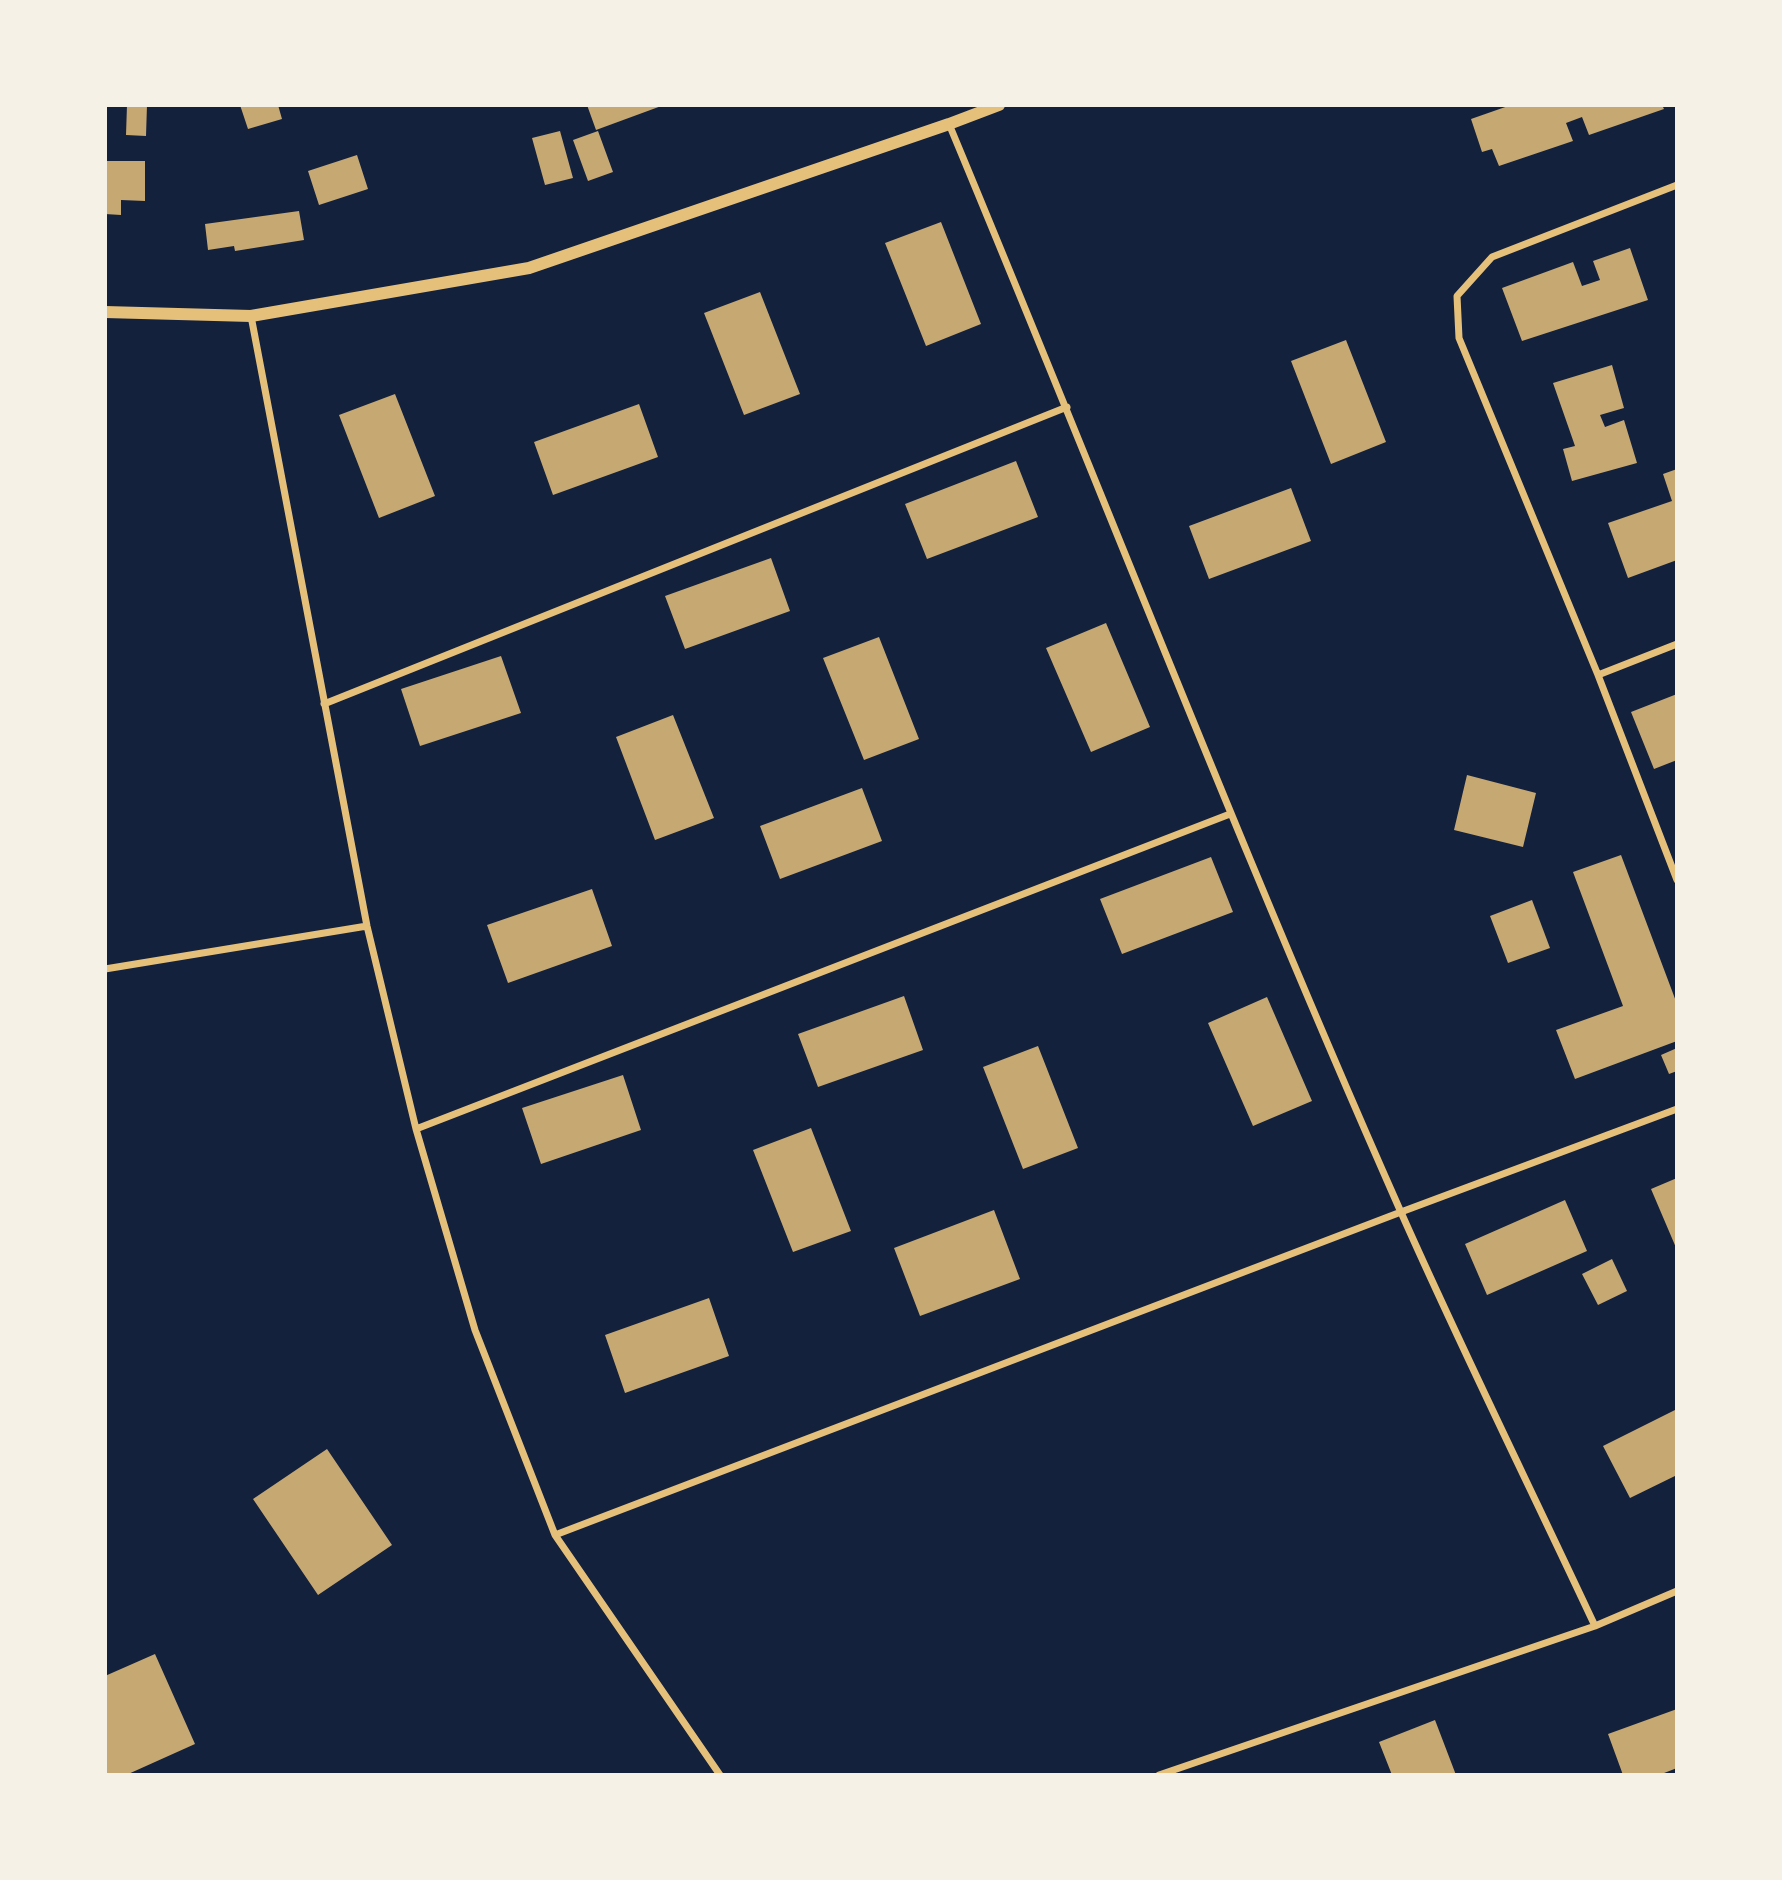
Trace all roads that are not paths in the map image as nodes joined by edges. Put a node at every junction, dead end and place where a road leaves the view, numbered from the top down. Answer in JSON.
{"nodes":[{"id":1,"x":999,"y":105,"type":"edge"},
{"id":2,"x":949,"y":124,"type":"junction"},
{"id":3,"x":1677,"y":186,"type":"edge"},
{"id":4,"x":105,"y":312,"type":"edge"},
{"id":5,"x":251,"y":316,"type":"junction"},
{"id":6,"x":1067,"y":407,"type":"junction"},
{"id":7,"x":1677,"y":644,"type":"edge"},
{"id":8,"x":1598,"y":675,"type":"junction"},
{"id":9,"x":324,"y":704,"type":"junction"},
{"id":10,"x":1230,"y":814,"type":"junction"},
{"id":11,"x":1677,"y":880,"type":"edge"},
{"id":12,"x":367,"y":926,"type":"junction"},
{"id":13,"x":105,"y":969,"type":"edge"},
{"id":14,"x":1677,"y":1109,"type":"edge"},
{"id":15,"x":416,"y":1129,"type":"junction"},
{"id":16,"x":1401,"y":1212,"type":"junction"},
{"id":17,"x":555,"y":1535,"type":"junction"},
{"id":18,"x":1677,"y":1591,"type":"edge"},
{"id":19,"x":1595,"y":1626,"type":"junction"},
{"id":20,"x":720,"y":1775,"type":"edge"},
{"id":21,"x":1159,"y":1775,"type":"edge"}],
"edges":[{"from":1,"to":2,"type":"street"},
{"from":2,"to":5,"type":"street"},
{"from":2,"to":6,"type":"street"},
{"from":3,"to":8,"type":"street"},
{"from":4,"to":5,"type":"street"},
{"from":5,"to":9,"type":"street"},
{"from":6,"to":9,"type":"street"},
{"from":6,"to":10,"type":"street"},
{"from":7,"to":8,"type":"street"},
{"from":8,"to":11,"type":"street"},
{"from":9,"to":12,"type":"street"},
{"from":10,"to":15,"type":"street"},
{"from":10,"to":16,"type":"street"},
{"from":12,"to":13,"type":"street"},
{"from":12,"to":15,"type":"street"},
{"from":14,"to":16,"type":"street"},
{"from":15,"to":17,"type":"street"},
{"from":16,"to":17,"type":"street"},
{"from":16,"to":19,"type":"street"},
{"from":17,"to":20,"type":"street"},
{"from":18,"to":19,"type":"street"},
{"from":19,"to":21,"type":"street"}]}
